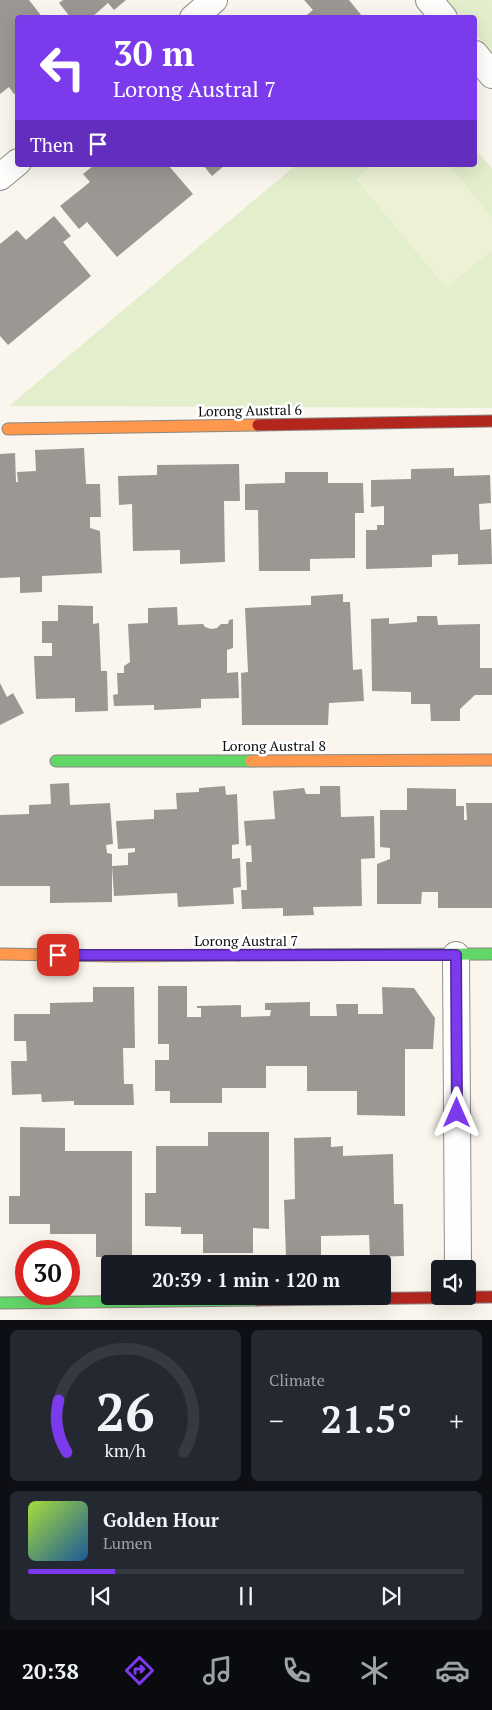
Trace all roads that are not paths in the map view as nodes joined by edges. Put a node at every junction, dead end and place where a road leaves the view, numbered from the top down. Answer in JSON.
{"nodes":[{"id":1,"x":214,"y":0,"type":"edge"},
{"id":2,"x":429,"y":0,"type":"edge"},
{"id":3,"x":196,"y":15,"type":"edge"},
{"id":4,"x":442,"y":15,"type":"edge"},
{"id":5,"x":477,"y":56,"type":"edge"},
{"id":6,"x":492,"y":75,"type":"edge"},
{"id":7,"x":15,"y":164,"type":"edge"},
{"id":8,"x":0,"y":177,"type":"edge"},
{"id":9,"x":492,"y":421,"type":"edge"},
{"id":10,"x":8,"y":429,"type":"dead end"},
{"id":11,"x":492,"y":760,"type":"edge"},
{"id":12,"x":56,"y":761,"type":"dead end"},
{"id":13,"x":0,"y":954,"type":"edge"},
{"id":14,"x":492,"y":954,"type":"edge"},
{"id":15,"x":456,"y":955,"type":"junction"},
{"id":16,"x":458,"y":1260,"type":"edge"},
{"id":17,"x":431,"y":1296,"type":"edge"},
{"id":18,"x":476,"y":1297,"type":"edge"},
{"id":19,"x":492,"y":1297,"type":"edge"},
{"id":20,"x":0,"y":1302,"type":"edge"}],
"edges":[{"from":1,"to":3,"type":"street"},
{"from":2,"to":4,"type":"street"},
{"from":5,"to":6,"type":"street"},
{"from":7,"to":8,"type":"street"},
{"from":9,"to":10,"type":"street","name":"Lorong Austral 6"},
{"from":11,"to":12,"type":"street","name":"Lorong Austral 8"},
{"from":13,"to":15,"type":"street","name":"Lorong Austral 7"},
{"from":14,"to":15,"type":"street","name":"Lorong Austral 7"},
{"from":15,"to":16,"type":"street"},
{"from":17,"to":20,"type":"street"},
{"from":18,"to":19,"type":"street"}]}
